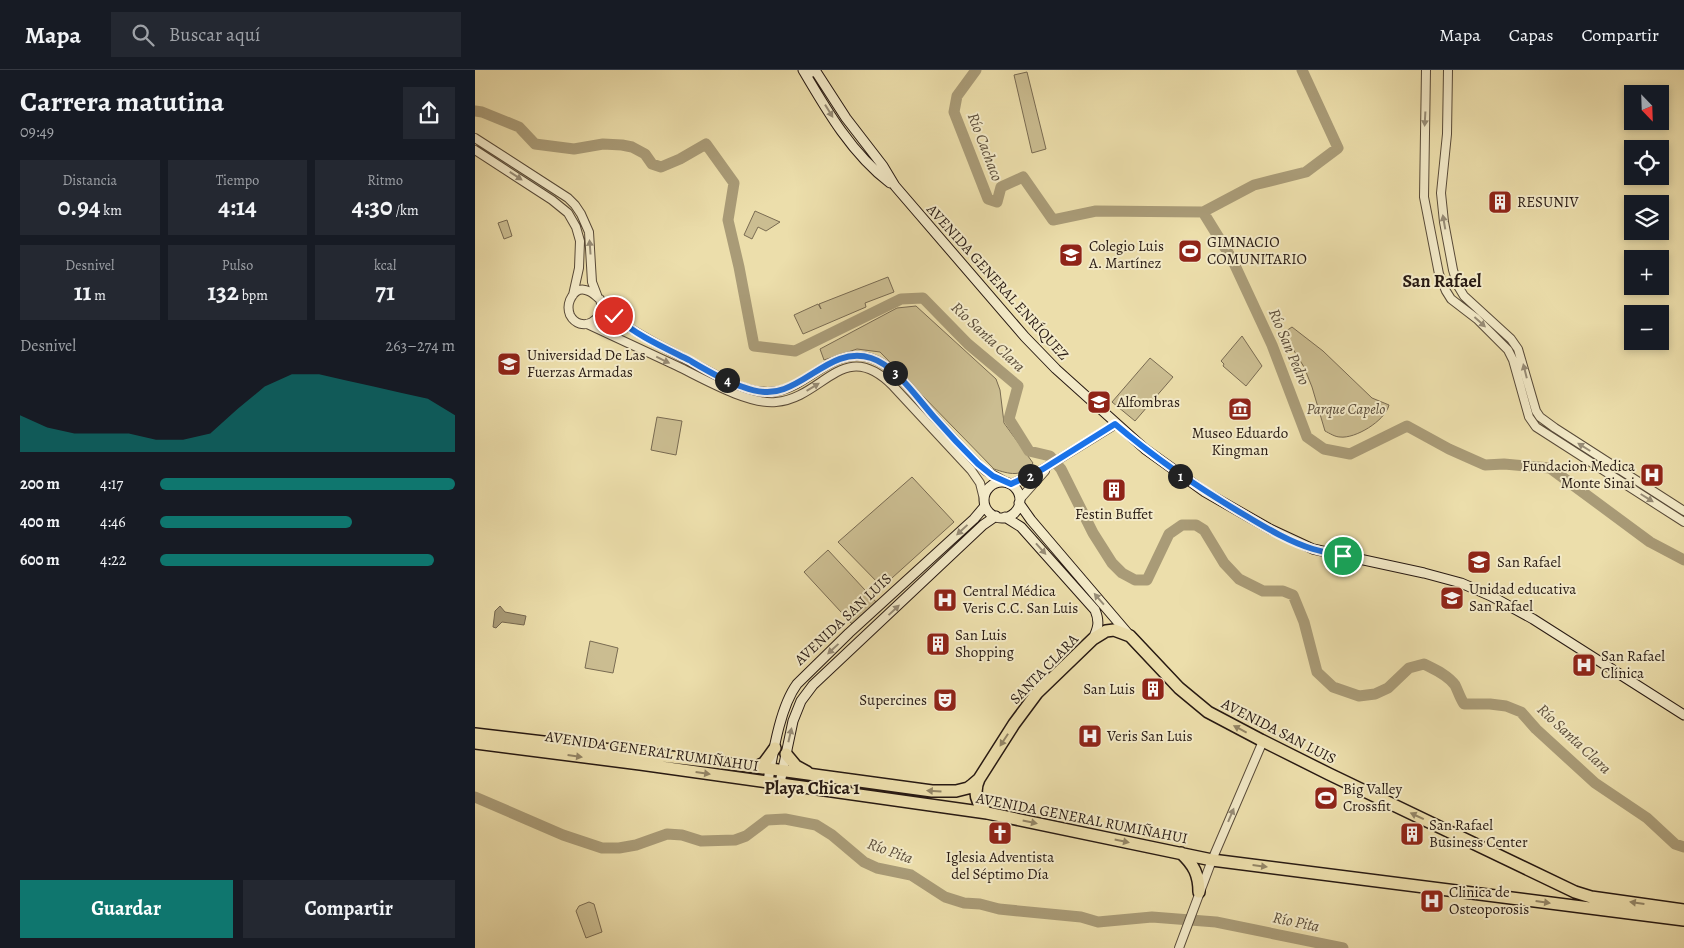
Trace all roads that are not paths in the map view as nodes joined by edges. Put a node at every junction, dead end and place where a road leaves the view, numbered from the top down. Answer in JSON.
{"nodes":[{"id":1,"x":815,"y":70,"type":"edge"},
{"id":2,"x":1426,"y":70,"type":"edge"},
{"id":3,"x":1448,"y":70,"type":"edge"},
{"id":4,"x":805,"y":73,"type":"edge"},
{"id":5,"x":475,"y":138,"type":"edge"},
{"id":6,"x":475,"y":150,"type":"edge"},
{"id":7,"x":895,"y":186,"type":"junction"},
{"id":8,"x":573,"y":295,"type":"junction"},
{"id":9,"x":599,"y":297,"type":"junction"},
{"id":10,"x":587,"y":324,"type":"junction"},
{"id":11,"x":1540,"y":417,"type":"junction"},
{"id":12,"x":1533,"y":423,"type":"junction"},
{"id":13,"x":1115,"y":424,"type":"junction"},
{"id":14,"x":944,"y":429,"type":"junction"},
{"id":15,"x":938,"y":435,"type":"junction"},
{"id":16,"x":1051,"y":465,"type":"junction"},
{"id":17,"x":1008,"y":483,"type":"junction"},
{"id":18,"x":1020,"y":501,"type":"junction"},
{"id":19,"x":984,"y":502,"type":"junction"},
{"id":20,"x":1684,"y":511,"type":"edge"},
{"id":21,"x":1000,"y":517,"type":"junction"},
{"id":22,"x":1684,"y":522,"type":"edge"},
{"id":23,"x":938,"y":552,"type":"junction"},
{"id":24,"x":946,"y":561,"type":"junction"},
{"id":25,"x":1130,"y":636,"type":"junction"},
{"id":26,"x":1093,"y":639,"type":"junction"},
{"id":27,"x":803,"y":676,"type":"junction"},
{"id":28,"x":813,"y":685,"type":"junction"},
{"id":29,"x":1684,"y":716,"type":"edge"},
{"id":30,"x":475,"y":734,"type":"edge"},
{"id":31,"x":1263,"y":741,"type":"junction"},
{"id":32,"x":475,"y":743,"type":"edge"},
{"id":33,"x":775,"y":748,"type":"junction"},
{"id":34,"x":786,"y":754,"type":"junction"},
{"id":35,"x":756,"y":767,"type":"junction"},
{"id":36,"x":770,"y":769,"type":"junction"},
{"id":37,"x":783,"y":771,"type":"junction"},
{"id":38,"x":811,"y":774,"type":"junction"},
{"id":39,"x":979,"y":779,"type":"junction"},
{"id":40,"x":768,"y":782,"type":"junction"},
{"id":41,"x":780,"y":783,"type":"junction"},
{"id":42,"x":987,"y":813,"type":"junction"},
{"id":43,"x":1181,"y":853,"type":"junction"},
{"id":44,"x":1212,"y":860,"type":"junction"},
{"id":45,"x":1198,"y":896,"type":"junction"},
{"id":46,"x":1684,"y":910,"type":"edge"},
{"id":47,"x":1684,"y":920,"type":"edge"},
{"id":48,"x":1179,"y":948,"type":"edge"}],
"edges":[{"from":1,"to":4,"type":"main road"},
{"from":1,"to":7,"type":"main road","name":"AVENIDA GENERAL ENRÍQUEZ"},
{"from":2,"to":12,"type":"street","one_way":true},
{"from":11,"to":3,"type":"street","one_way":true},
{"from":4,"to":7,"type":"main road","name":"AVENIDA GENERAL ENRÍQUEZ","one_way":true},
{"from":9,"to":5,"type":"street","one_way":true},
{"from":6,"to":8,"type":"street","one_way":true},
{"from":7,"to":13,"type":"main road","name":"AVENIDA GENERAL ENRÍQUEZ"},
{"from":8,"to":9,"type":"street"},
{"from":8,"to":10,"type":"street"},
{"from":9,"to":10,"type":"street"},
{"from":9,"to":14,"type":"street"},
{"from":10,"to":15,"type":"street","one_way":true},
{"from":11,"to":12,"type":"street"},
{"from":20,"to":11,"type":"street","one_way":true},
{"from":12,"to":22,"type":"street","one_way":true},
{"from":13,"to":16,"type":"street"},
{"from":13,"to":29,"type":"main road","name":"AVENIDA GENERAL ENRÍQUEZ"},
{"from":14,"to":15,"type":"street"},
{"from":14,"to":17,"type":"street"},
{"from":15,"to":19,"type":"street"},
{"from":16,"to":17,"type":"street"},
{"from":16,"to":18,"type":"street"},
{"from":17,"to":18,"type":"main road"},
{"from":17,"to":19,"type":"main road"},
{"from":18,"to":21,"type":"main road"},
{"from":25,"to":18,"type":"main road","name":"AVENIDA SAN LUIS","one_way":true},
{"from":19,"to":21,"type":"main road"},
{"from":19,"to":23,"type":"main road","name":"AVENIDA SAN LUIS","one_way":true},
{"from":21,"to":24,"type":"main road","name":"AVENIDA SAN LUIS"},
{"from":21,"to":26,"type":"main road","one_way":true},
{"from":23,"to":24,"type":"main road"},
{"from":23,"to":27,"type":"main road","name":"AVENIDA SAN LUIS","one_way":true},
{"from":28,"to":24,"type":"main road","name":"AVENIDA SAN LUIS","one_way":true},
{"from":25,"to":26,"type":"highway","name":"SANTA CLARA"},
{"from":31,"to":25,"type":"highway","name":"AVENIDA SAN LUIS","one_way":true},
{"from":26,"to":39,"type":"highway","name":"SANTA CLARA","one_way":true},
{"from":27,"to":28,"type":"main road"},
{"from":27,"to":33,"type":"main road","name":"AVENIDA SAN LUIS"},
{"from":34,"to":28,"type":"main road","name":"AVENIDA SAN LUIS","one_way":true},
{"from":30,"to":35,"type":"highway","name":"AVENIDA GENERAL RUMIÑAHUI"},
{"from":44,"to":31,"type":"street","one_way":true},
{"from":46,"to":31,"type":"highway","name":"AVENIDA SAN LUIS","one_way":true},
{"from":32,"to":40,"type":"highway","name":"AVENIDA GENERAL RUMIÑAHUI","one_way":true},
{"from":33,"to":35,"type":"highway"},
{"from":33,"to":36,"type":"main road","name":"AVENIDA SAN LUIS"},
{"from":34,"to":37,"type":"main road","name":"AVENIDA SAN LUIS"},
{"from":34,"to":38,"type":"highway"},
{"from":35,"to":36,"type":"highway","name":"AVENIDA GENERAL RUMIÑAHUI"},
{"from":36,"to":37,"type":"highway","name":"AVENIDA GENERAL RUMIÑAHUI"},
{"from":36,"to":40,"type":"main road","name":"AVENIDA SAN LUIS"},
{"from":37,"to":38,"type":"highway","name":"AVENIDA GENERAL RUMIÑAHUI"},
{"from":37,"to":41,"type":"main road","name":"AVENIDA SAN LUIS"},
{"from":39,"to":38,"type":"highway","name":"AVENIDA GENERAL RUMIÑAHUI","one_way":true},
{"from":39,"to":42,"type":"highway"},
{"from":40,"to":41,"type":"highway","name":"AVENIDA GENERAL RUMIÑAHUI"},
{"from":41,"to":42,"type":"highway","name":"AVENIDA GENERAL RUMIÑAHUI"},
{"from":42,"to":43,"type":"highway","name":"AVENIDA GENERAL RUMIÑAHUI","one_way":true},
{"from":43,"to":44,"type":"highway","name":"AVENIDA GENERAL RUMIÑAHUI"},
{"from":43,"to":45,"type":"highway"},
{"from":44,"to":45,"type":"street"},
{"from":44,"to":47,"type":"highway","name":"AVENIDA GENERAL RUMIÑAHUI","one_way":true},
{"from":45,"to":48,"type":"street"}]}
